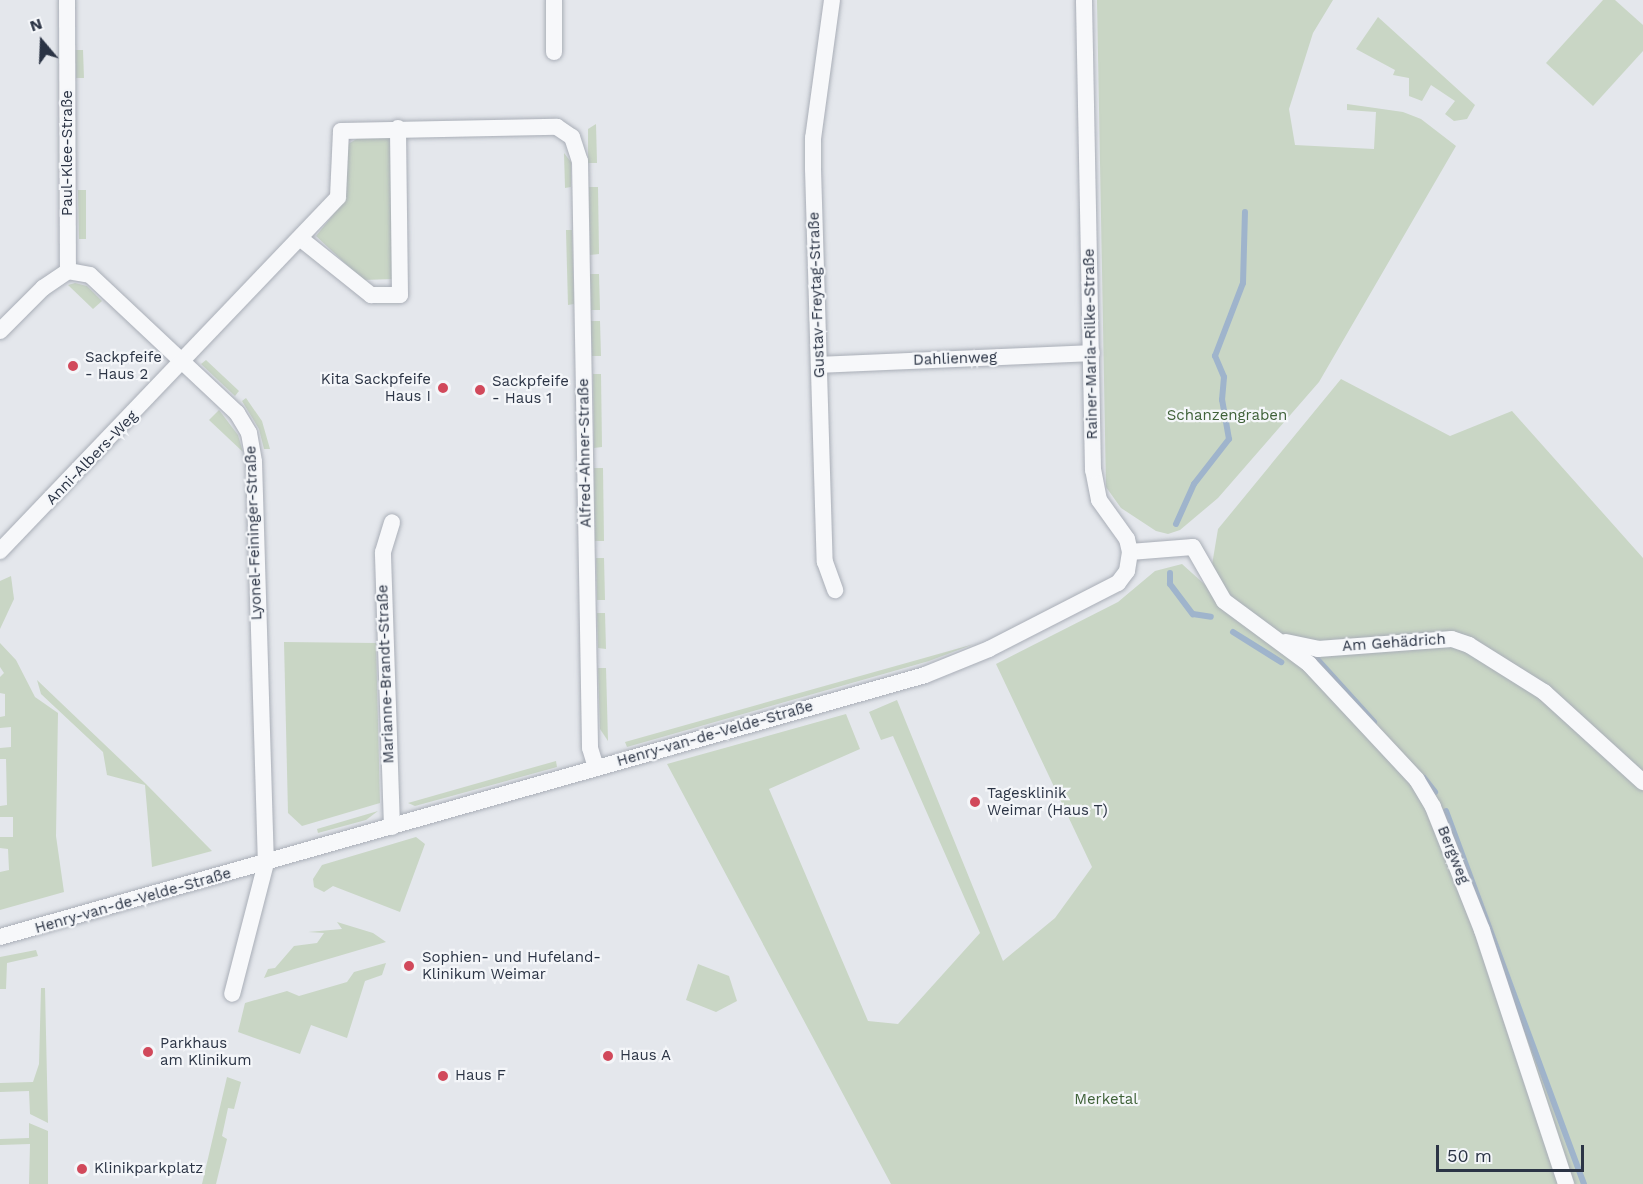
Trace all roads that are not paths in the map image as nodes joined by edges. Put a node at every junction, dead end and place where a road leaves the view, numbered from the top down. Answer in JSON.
{"nodes":[{"id":1,"x":67,"y":0,"type":"edge"},
{"id":2,"x":554,"y":0,"type":"edge"},
{"id":3,"x":832,"y":0,"type":"edge"},
{"id":4,"x":1084,"y":0,"type":"edge"},
{"id":5,"x":554,"y":52,"type":"dead end"},
{"id":6,"x":398,"y":129,"type":"junction"},
{"id":7,"x":301,"y":239,"type":"junction"},
{"id":8,"x":68,"y":271,"type":"junction"},
{"id":9,"x":0,"y":331,"type":"edge"},
{"id":10,"x":1092,"y":353,"type":"junction"},
{"id":11,"x":183,"y":364,"type":"junction"},
{"id":12,"x":819,"y":365,"type":"junction"},
{"id":13,"x":392,"y":522,"type":"dead end"},
{"id":14,"x":0,"y":551,"type":"edge"},
{"id":15,"x":1130,"y":552,"type":"junction"},
{"id":16,"x":835,"y":590,"type":"dead end"},
{"id":17,"x":1276,"y":639,"type":"junction"},
{"id":18,"x":596,"y":768,"type":"junction"},
{"id":19,"x":1643,"y":782,"type":"edge"},
{"id":20,"x":392,"y":827,"type":"junction"},
{"id":21,"x":266,"y":863,"type":"junction"},
{"id":22,"x":0,"y":937,"type":"edge"},
{"id":23,"x":232,"y":994,"type":"dead end"},
{"id":24,"x":1566,"y":1184,"type":"edge"}],
"edges":[{"from":1,"to":8,"type":"street","name":"Paul-Klee-Straße"},
{"from":2,"to":5,"type":"street"},
{"from":3,"to":12,"type":"street","name":"Gustav-Freytag-Straße"},
{"from":4,"to":10,"type":"street","name":"Rainer-Maria-Rilke-Straße"},
{"from":6,"to":7,"type":"street","name":"Anni-Albers-Weg"},
{"from":6,"to":7,"type":"street"},
{"from":6,"to":18,"type":"street","name":"Alfred-Ahner-Straße"},
{"from":7,"to":11,"type":"street","name":"Anni-Albers-Weg"},
{"from":8,"to":9,"type":"street"},
{"from":8,"to":11,"type":"street","name":"Lyonel-Feininger-Straße"},
{"from":10,"to":12,"type":"street","name":"Dahlienweg"},
{"from":10,"to":15,"type":"street","name":"Rainer-Maria-Rilke-Straße"},
{"from":11,"to":14,"type":"street","name":"Anni-Albers-Weg"},
{"from":11,"to":21,"type":"street","name":"Lyonel-Feininger-Straße"},
{"from":12,"to":16,"type":"street","name":"Gustav-Freytag-Straße"},
{"from":13,"to":20,"type":"street","name":"Marianne-Brandt-Straße"},
{"from":15,"to":17,"type":"street","name":"Bergweg"},
{"from":15,"to":18,"type":"street","name":"Henry-van-de-Velde-Straße"},
{"from":17,"to":19,"type":"street","name":"Am Gehädrich"},
{"from":17,"to":24,"type":"street","name":"Bergweg"},
{"from":18,"to":20,"type":"street","name":"Henry-van-de-Velde-Straße"},
{"from":20,"to":21,"type":"street","name":"Henry-van-de-Velde-Straße"},
{"from":21,"to":22,"type":"street","name":"Henry-van-de-Velde-Straße"},
{"from":21,"to":23,"type":"street"}]}
